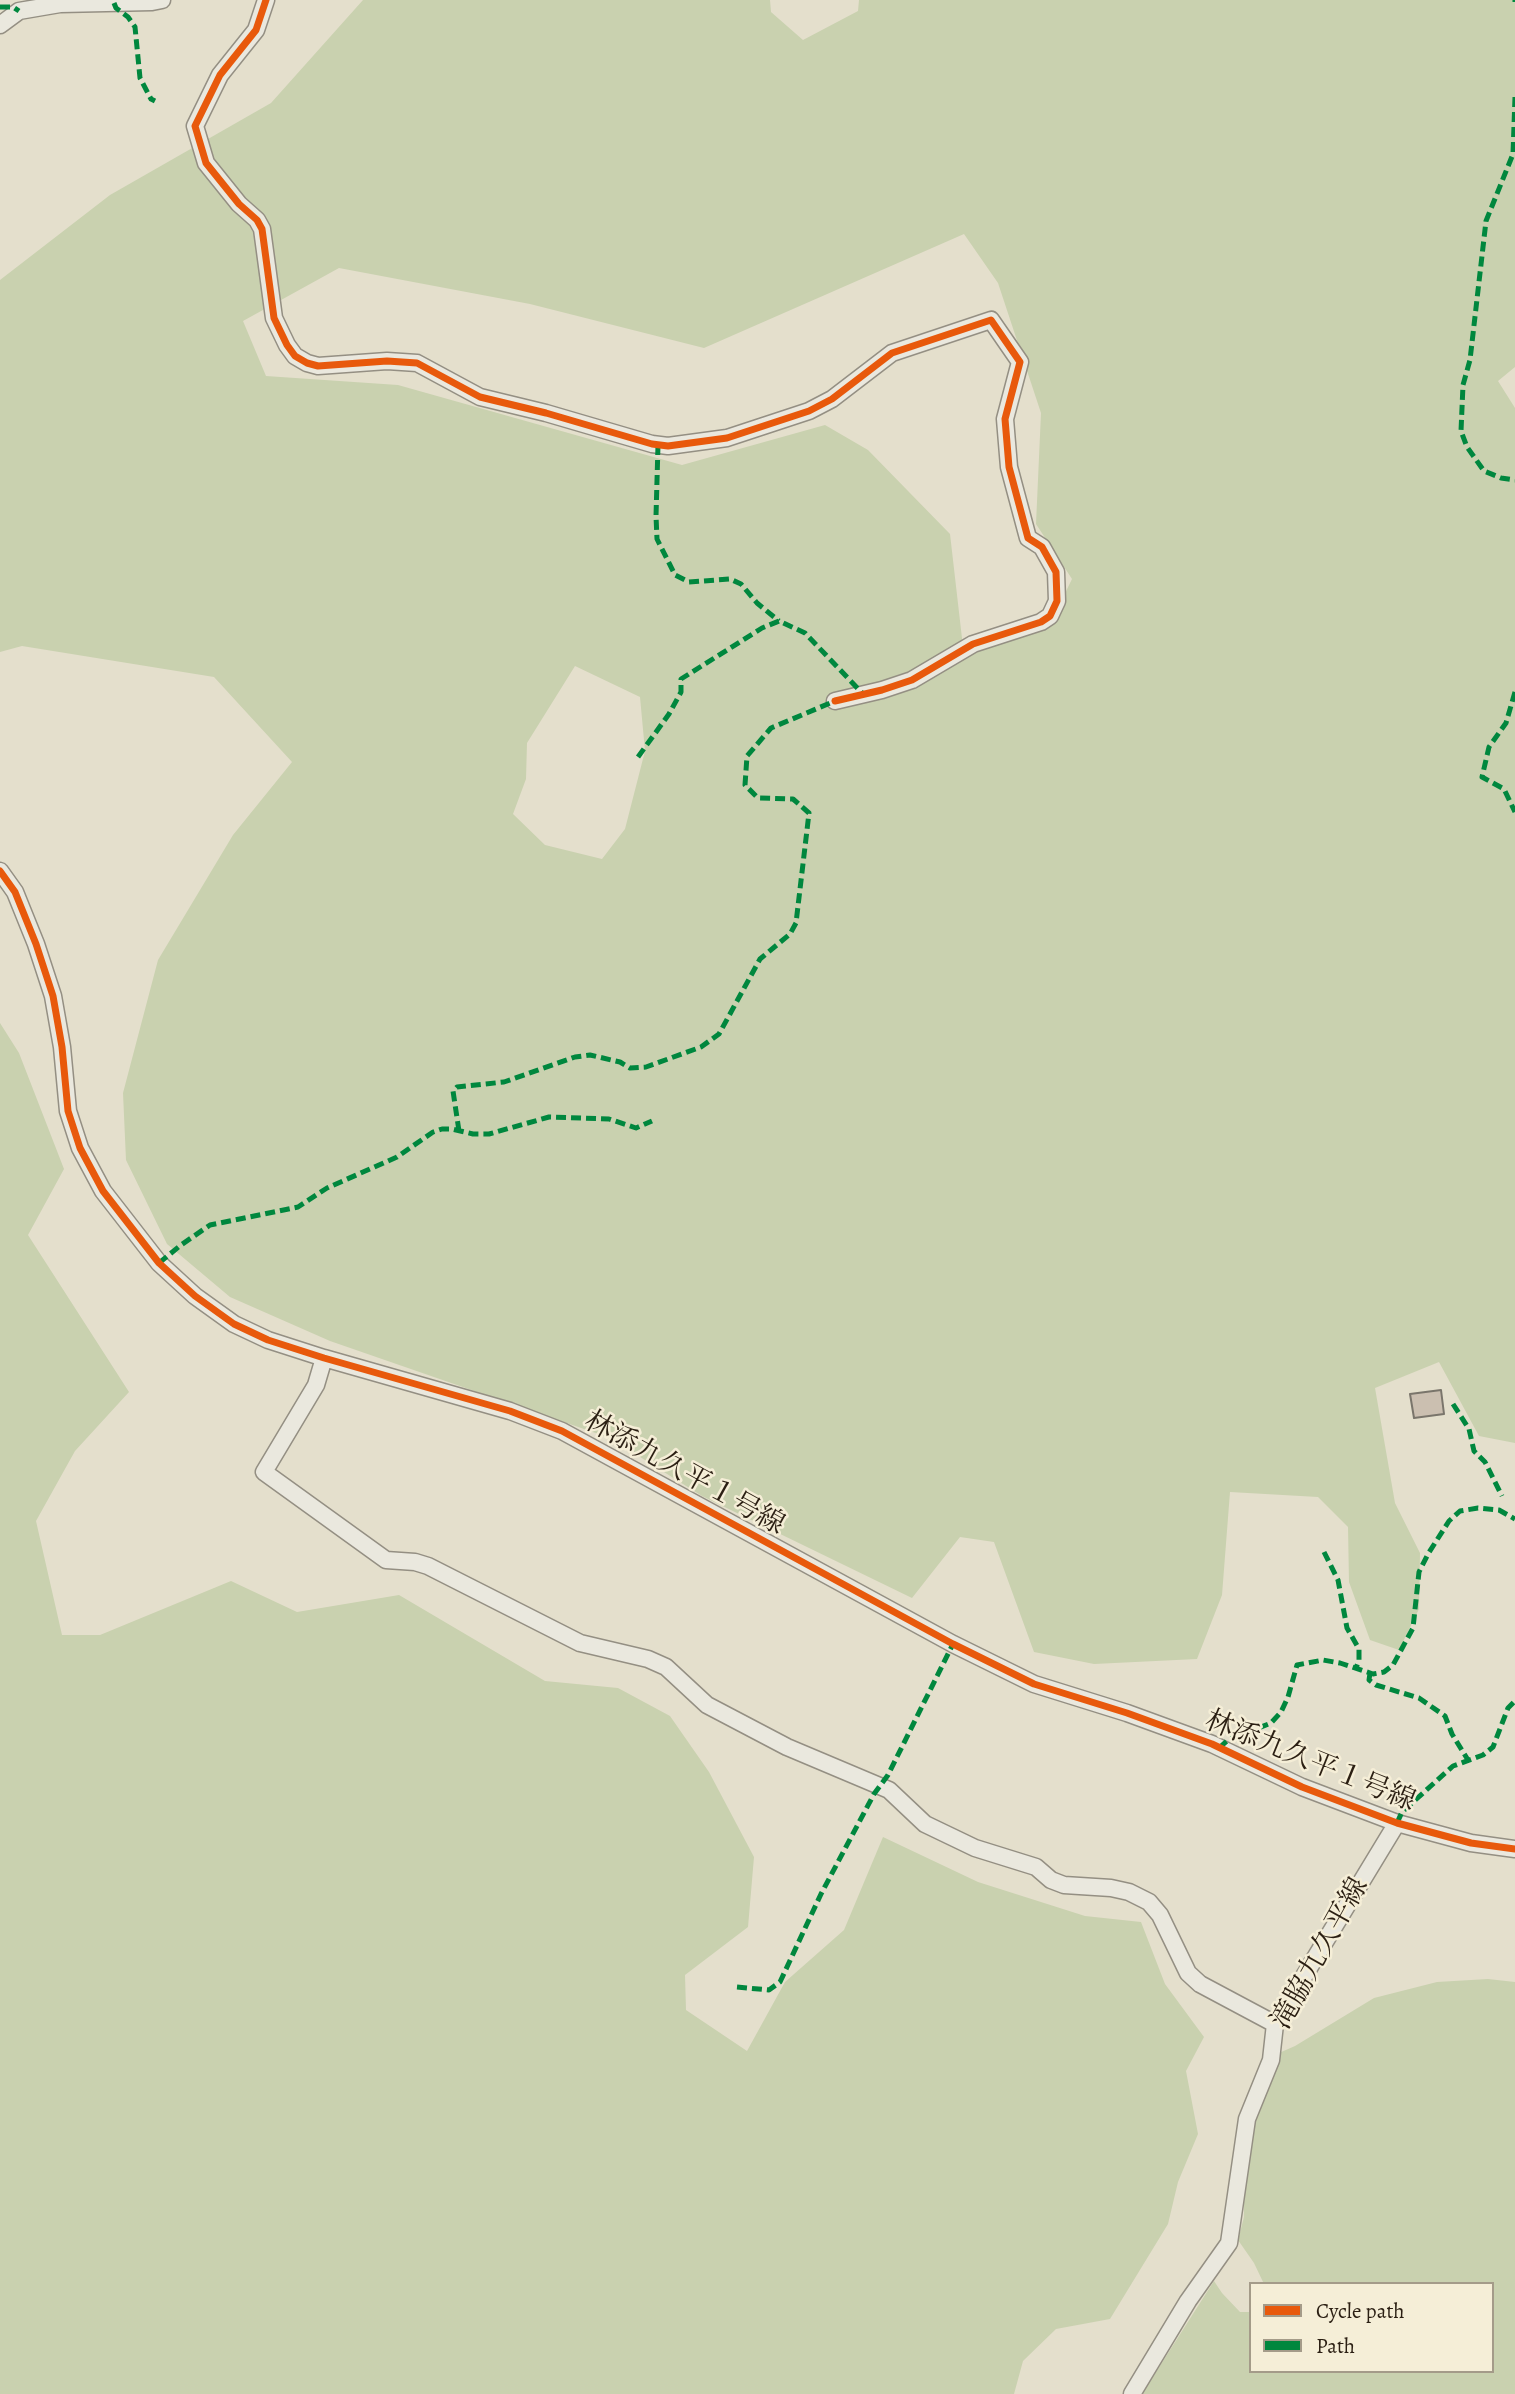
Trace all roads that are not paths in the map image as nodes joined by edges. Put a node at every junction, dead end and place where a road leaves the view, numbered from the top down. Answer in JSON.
{"nodes":[{"id":1,"x":162,"y":0,"type":"edge"},
{"id":2,"x":266,"y":0,"type":"edge"},
{"id":3,"x":0,"y":25,"type":"edge"},
{"id":4,"x":835,"y":701,"type":"dead end"},
{"id":5,"x":0,"y":871,"type":"edge"},
{"id":6,"x":324,"y":1358,"type":"junction"},
{"id":7,"x":1397,"y":1823,"type":"junction"},
{"id":8,"x":1515,"y":1849,"type":"edge"},
{"id":9,"x":1275,"y":2024,"type":"junction"},
{"id":10,"x":1132,"y":2394,"type":"edge"}],
"edges":[{"from":1,"to":3,"type":"street"},
{"from":2,"to":4,"type":"street"},
{"from":5,"to":6,"type":"street","name":"林添九久平１号線"},
{"from":6,"to":7,"type":"street","name":"林添九久平１号線"},
{"from":6,"to":9,"type":"street"},
{"from":7,"to":8,"type":"street","name":"林添九久平１号線"},
{"from":7,"to":9,"type":"street","name":"滝脇九久平線"},
{"from":9,"to":10,"type":"street","name":"滝脇九久平線"}]}
